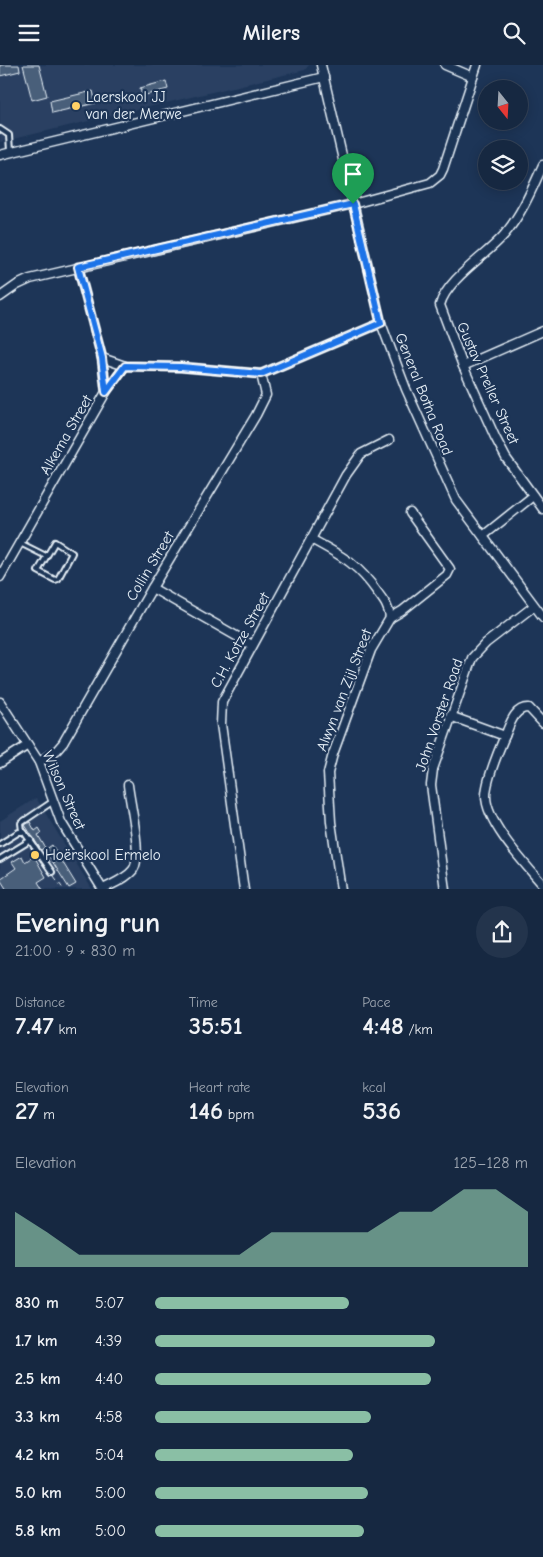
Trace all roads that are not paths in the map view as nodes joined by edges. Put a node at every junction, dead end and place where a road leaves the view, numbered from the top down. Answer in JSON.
{"nodes":[{"id":1,"x":321,"y":65,"type":"edge"},
{"id":2,"x":445,"y":65,"type":"edge"},
{"id":3,"x":477,"y":65,"type":"edge"},
{"id":4,"x":324,"y":77,"type":"junction"},
{"id":5,"x":472,"y":77,"type":"junction"},
{"id":6,"x":0,"y":129,"type":"edge"},
{"id":7,"x":10,"y":153,"type":"junction"},
{"id":8,"x":0,"y":155,"type":"edge"},
{"id":9,"x":543,"y":165,"type":"edge"},
{"id":10,"x":353,"y":204,"type":"junction"},
{"id":11,"x":78,"y":267,"type":"junction"},
{"id":12,"x":0,"y":297,"type":"edge"},
{"id":13,"x":381,"y":323,"type":"junction"},
{"id":14,"x":541,"y":335,"type":"edge"},
{"id":15,"x":102,"y":358,"type":"junction"},
{"id":16,"x":125,"y":366,"type":"junction"},
{"id":17,"x":463,"y":366,"type":"junction"},
{"id":18,"x":261,"y":374,"type":"junction"},
{"id":19,"x":106,"y":392,"type":"junction"},
{"id":20,"x":388,"y":440,"type":"dead end"},
{"id":21,"x":533,"y":496,"type":"junction"},
{"id":22,"x":543,"y":509,"type":"edge"},
{"id":23,"x":410,"y":513,"type":"dead end"},
{"id":24,"x":482,"y":536,"type":"junction"},
{"id":25,"x":311,"y":539,"type":"junction"},
{"id":26,"x":20,"y":543,"type":"junction"},
{"id":27,"x":46,"y":556,"type":"junction"},
{"id":28,"x":0,"y":577,"type":"edge"},
{"id":29,"x":152,"y":588,"type":"junction"},
{"id":30,"x":534,"y":605,"type":"junction"},
{"id":31,"x":543,"y":617,"type":"edge"},
{"id":32,"x":390,"y":618,"type":"junction"},
{"id":33,"x":252,"y":645,"type":"junction"},
{"id":34,"x":0,"y":702,"type":"edge"},
{"id":35,"x":450,"y":716,"type":"junction"},
{"id":36,"x":543,"y":723,"type":"edge"},
{"id":37,"x":505,"y":736,"type":"junction"},
{"id":38,"x":28,"y":745,"type":"junction"},
{"id":39,"x":39,"y":762,"type":"junction"},
{"id":40,"x":0,"y":763,"type":"edge"},
{"id":41,"x":128,"y":785,"type":"dead end"},
{"id":42,"x":52,"y":802,"type":"junction"},
{"id":43,"x":22,"y":831,"type":"junction"},
{"id":44,"x":31,"y":840,"type":"junction"},
{"id":45,"x":0,"y":844,"type":"edge"},
{"id":46,"x":0,"y":859,"type":"edge"},
{"id":47,"x":52,"y":872,"type":"road end"},
{"id":48,"x":543,"y":885,"type":"edge"},
{"id":49,"x":103,"y":889,"type":"edge"},
{"id":50,"x":244,"y":889,"type":"edge"},
{"id":51,"x":341,"y":889,"type":"edge"},
{"id":52,"x":445,"y":889,"type":"edge"}],
"edges":[{"from":1,"to":4,"type":"street","name":"General Botha Road"},
{"from":2,"to":5,"type":"street"},
{"from":3,"to":5,"type":"street"},
{"from":4,"to":7,"type":"street"},
{"from":4,"to":10,"type":"street","name":"General Botha Road"},
{"from":5,"to":10,"type":"street"},
{"from":6,"to":7,"type":"lane"},
{"from":7,"to":8,"type":"street"},
{"from":9,"to":17,"type":"street","name":"Gustav Preller Street"},
{"from":10,"to":11,"type":"street"},
{"from":10,"to":13,"type":"street","name":"General Botha Road"},
{"from":11,"to":12,"type":"street"},
{"from":11,"to":15,"type":"street","name":"Alkema Street"},
{"from":13,"to":18,"type":"street"},
{"from":13,"to":24,"type":"street","name":"General Botha Road"},
{"from":14,"to":17,"type":"street"},
{"from":15,"to":16,"type":"street"},
{"from":15,"to":19,"type":"street","name":"Alkema Street"},
{"from":16,"to":18,"type":"street"},
{"from":16,"to":19,"type":"street"},
{"from":17,"to":21,"type":"street","name":"Gustav Preller Street"},
{"from":18,"to":29,"type":"street","name":"Collin Street"},
{"from":19,"to":26,"type":"street","name":"Alkema Street"},
{"from":20,"to":25,"type":"street","name":"C.H. Kotze Street"},
{"from":21,"to":22,"type":"street","name":"Gustav Preller Street"},
{"from":21,"to":24,"type":"street"},
{"from":23,"to":32,"type":"street"},
{"from":24,"to":30,"type":"street","name":"General Botha Road"},
{"from":25,"to":32,"type":"street","name":"Alwyn van Zijl Street"},
{"from":25,"to":33,"type":"street","name":"C.H. Kotze Street"},
{"from":26,"to":27,"type":"lane"},
{"from":26,"to":28,"type":"street","name":"Alkema Street"},
{"from":27,"to":27,"type":"lane"},
{"from":29,"to":33,"type":"street"},
{"from":29,"to":39,"type":"street","name":"Collin Street"},
{"from":30,"to":31,"type":"street","name":"General Botha Road"},
{"from":30,"to":35,"type":"street","name":"John Vorster Road"},
{"from":32,"to":51,"type":"street","name":"Alwyn van Zijl Street"},
{"from":33,"to":50,"type":"street","name":"C.H. Kotze Street"},
{"from":34,"to":38,"type":"street","name":"Wilson Street"},
{"from":35,"to":37,"type":"street"},
{"from":35,"to":52,"type":"street","name":"John Vorster Road"},
{"from":36,"to":37,"type":"street"},
{"from":37,"to":48,"type":"street"},
{"from":38,"to":39,"type":"street","name":"Wilson Street"},
{"from":38,"to":40,"type":"street"},
{"from":39,"to":42,"type":"street","name":"Wilson Street"},
{"from":41,"to":49,"type":"street"},
{"from":42,"to":43,"type":"lane"},
{"from":42,"to":49,"type":"street","name":"Wilson Street"},
{"from":43,"to":44,"type":"lane"},
{"from":43,"to":45,"type":"lane"},
{"from":44,"to":46,"type":"lane"},
{"from":44,"to":47,"type":"lane"}]}
